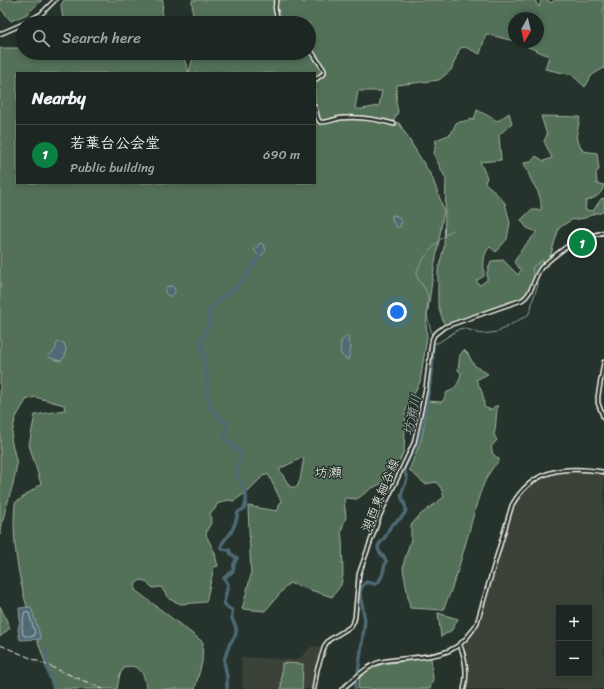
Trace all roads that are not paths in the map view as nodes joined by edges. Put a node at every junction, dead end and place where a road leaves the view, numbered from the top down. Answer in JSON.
{"nodes":[{"id":1,"x":55,"y":0,"type":"edge"},
{"id":2,"x":277,"y":0,"type":"edge"},
{"id":3,"x":37,"y":16,"type":"edge"},
{"id":4,"x":277,"y":16,"type":"edge"},
{"id":5,"x":16,"y":27,"type":"edge"},
{"id":6,"x":0,"y":34,"type":"edge"},
{"id":7,"x":316,"y":58,"type":"edge"},
{"id":8,"x":316,"y":79,"type":"edge"},
{"id":9,"x":316,"y":111,"type":"edge"},
{"id":10,"x":394,"y":124,"type":"dead end"},
{"id":11,"x":604,"y":232,"type":"edge"},
{"id":12,"x":604,"y":362,"type":"edge"},
{"id":13,"x":604,"y":419,"type":"edge"},
{"id":14,"x":604,"y":472,"type":"edge"},
{"id":15,"x":460,"y":645,"type":"junction"},
{"id":16,"x":314,"y":689,"type":"edge"},
{"id":17,"x":342,"y":689,"type":"edge"},
{"id":18,"x":464,"y":689,"type":"edge"}],
"edges":[{"from":1,"to":3,"type":"street"},
{"from":2,"to":4,"type":"street"},
{"from":5,"to":6,"type":"street"},
{"from":7,"to":8,"type":"street"},
{"from":9,"to":10,"type":"street"},
{"from":11,"to":16,"type":"street","name":"湖西東細谷線"},
{"from":12,"to":13,"type":"street"},
{"from":14,"to":15,"type":"street"},
{"from":15,"to":17,"type":"street"},
{"from":15,"to":18,"type":"street"}]}
